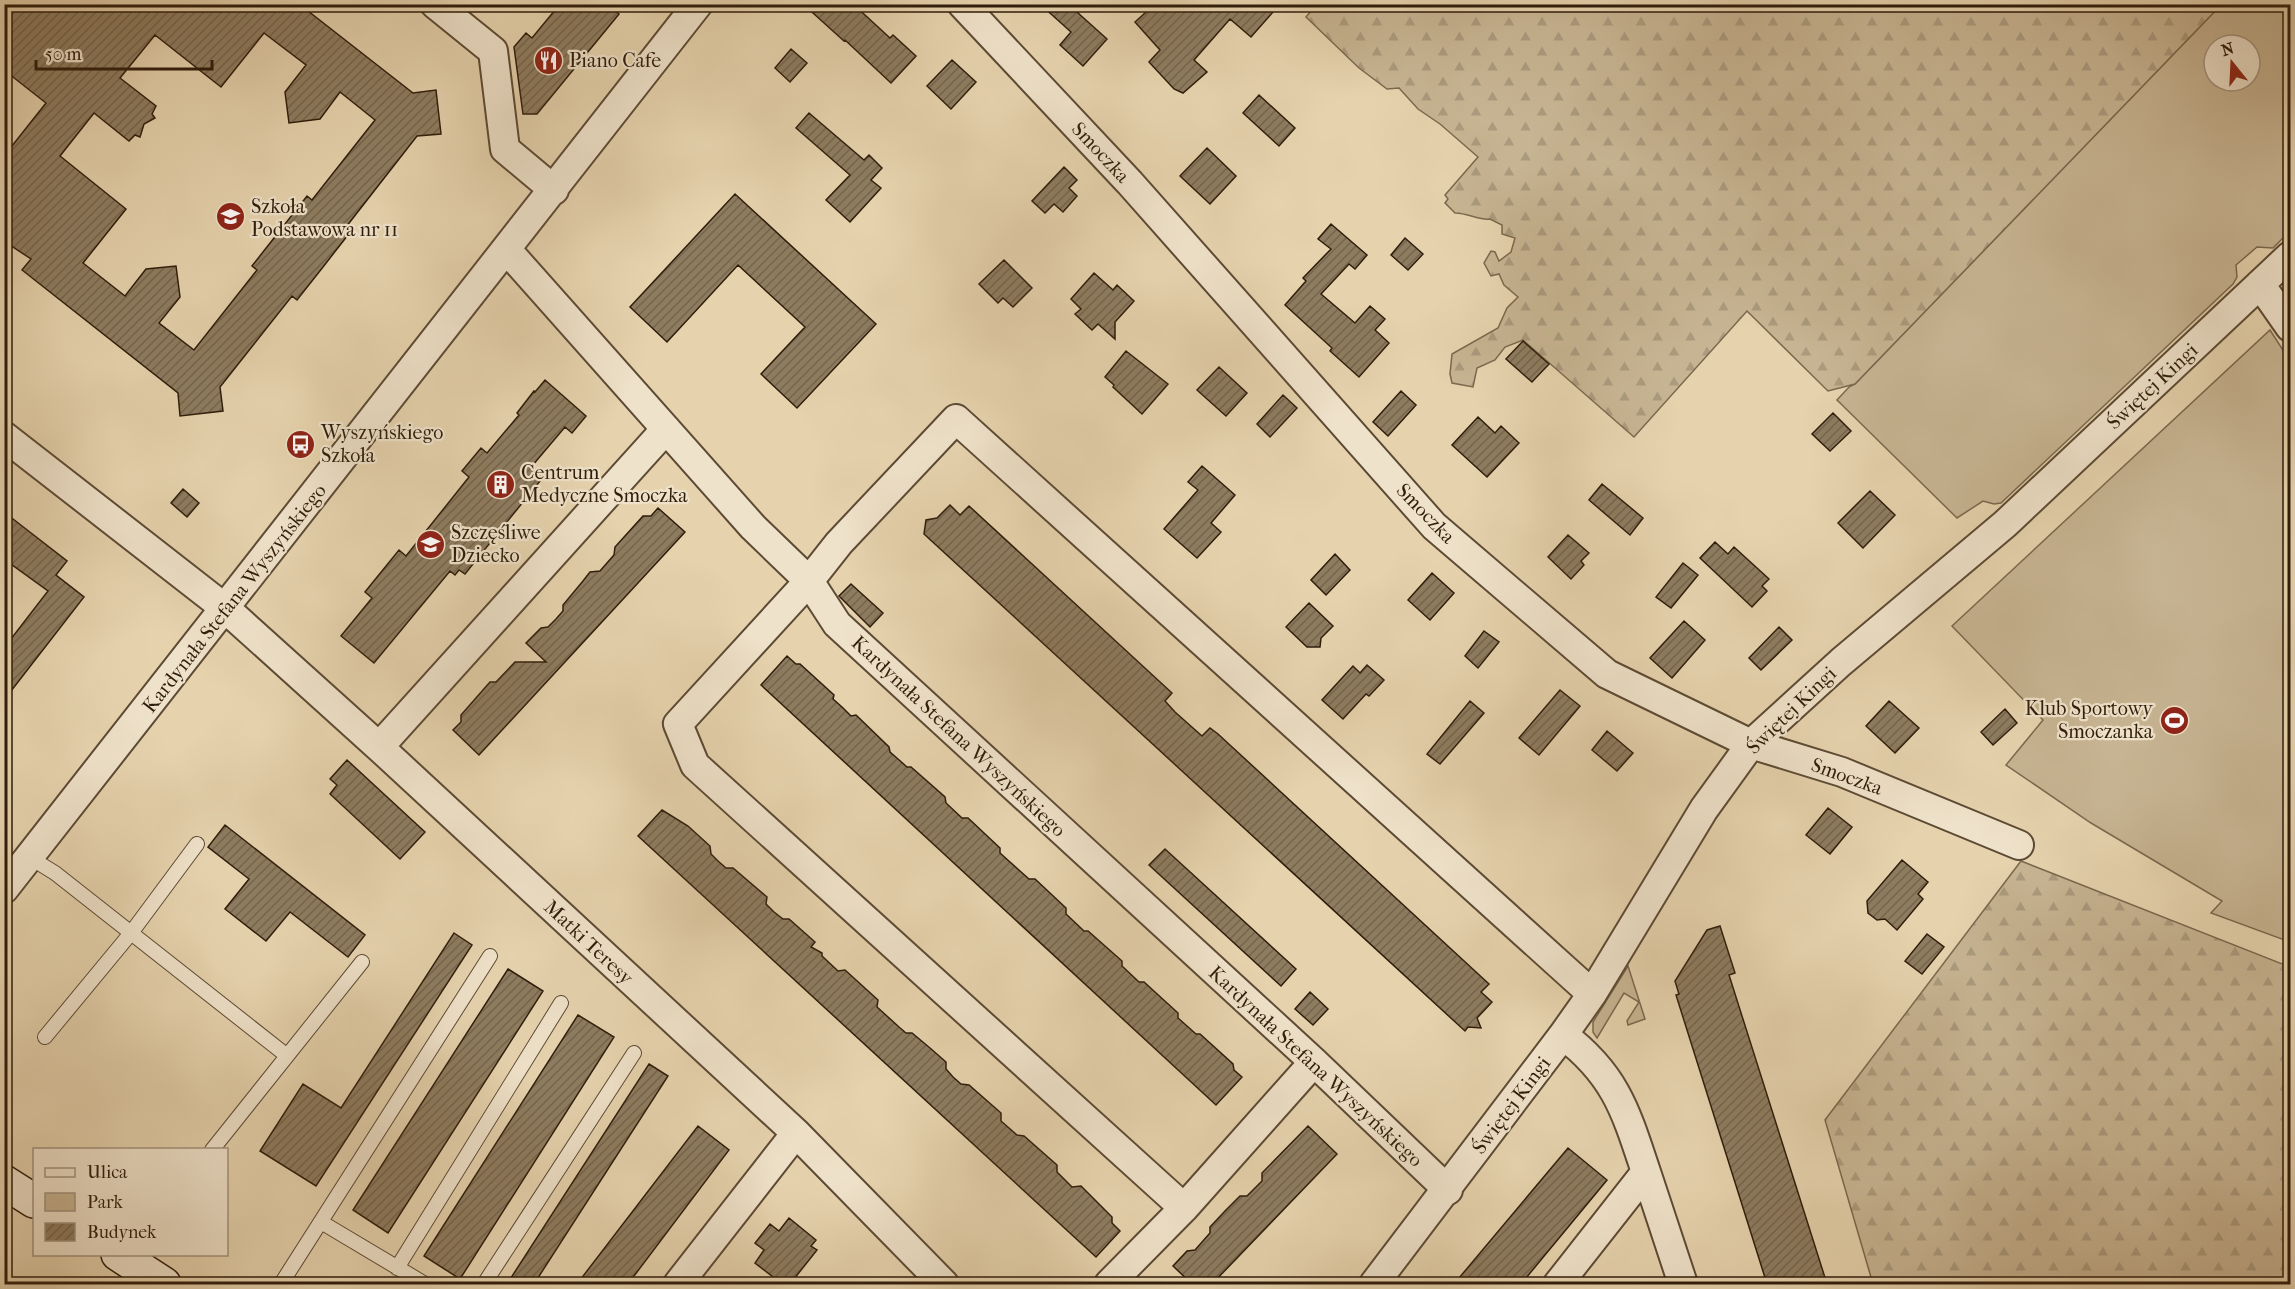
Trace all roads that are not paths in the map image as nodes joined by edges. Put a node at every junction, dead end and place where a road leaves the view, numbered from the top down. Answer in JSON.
{"nodes":[{"id":1,"x":435,"y":4,"type":"edge"},
{"id":2,"x":698,"y":4,"type":"edge"},
{"id":3,"x":962,"y":4,"type":"edge"},
{"id":4,"x":554,"y":190,"type":"junction"},
{"id":5,"x":506,"y":249,"type":"junction"},
{"id":6,"x":2290,"y":256,"type":"edge"},
{"id":7,"x":2260,"y":284,"type":"junction"},
{"id":8,"x":2290,"y":327,"type":"edge"},
{"id":9,"x":666,"y":429,"type":"junction"},
{"id":10,"x":4,"y":436,"type":"edge"},
{"id":11,"x":809,"y":581,"type":"junction"},
{"id":12,"x":226,"y":609,"type":"junction"},
{"id":13,"x":1751,"y":744,"type":"junction"},
{"id":14,"x":379,"y":747,"type":"junction"},
{"id":15,"x":197,"y":844,"type":"dead end"},
{"id":16,"x":2019,"y":844,"type":"dead end"},
{"id":17,"x":29,"y":857,"type":"junction"},
{"id":18,"x":4,"y":889,"type":"edge"},
{"id":19,"x":131,"y":933,"type":"junction"},
{"id":20,"x":490,"y":956,"type":"dead end"},
{"id":21,"x":362,"y":962,"type":"dead end"},
{"id":22,"x":1592,"y":994,"type":"junction"},
{"id":23,"x":561,"y":1003,"type":"dead end"},
{"id":24,"x":1563,"y":1035,"type":"junction"},
{"id":25,"x":45,"y":1037,"type":"dead end"},
{"id":26,"x":634,"y":1053,"type":"dead end"},
{"id":27,"x":286,"y":1055,"type":"junction"},
{"id":28,"x":1314,"y":1062,"type":"junction"},
{"id":29,"x":796,"y":1133,"type":"junction"},
{"id":30,"x":213,"y":1148,"type":"edge"},
{"id":31,"x":1646,"y":1172,"type":"junction"},
{"id":32,"x":4,"y":1182,"type":"edge"},
{"id":33,"x":1448,"y":1190,"type":"junction"},
{"id":34,"x":33,"y":1200,"type":"edge"},
{"id":35,"x":1184,"y":1208,"type":"junction"},
{"id":36,"x":321,"y":1222,"type":"junction"},
{"id":37,"x":121,"y":1256,"type":"edge"},
{"id":38,"x":397,"y":1268,"type":"junction"},
{"id":39,"x":164,"y":1284,"type":"edge"},
{"id":40,"x":281,"y":1284,"type":"edge"},
{"id":41,"x":425,"y":1284,"type":"edge"},
{"id":42,"x":484,"y":1284,"type":"edge"},
{"id":43,"x":678,"y":1284,"type":"edge"},
{"id":44,"x":944,"y":1284,"type":"edge"},
{"id":45,"x":1109,"y":1284,"type":"edge"},
{"id":46,"x":1374,"y":1284,"type":"edge"},
{"id":47,"x":1558,"y":1284,"type":"edge"},
{"id":48,"x":1683,"y":1284,"type":"edge"}],
"edges":[{"from":1,"to":4,"type":"street"},
{"from":2,"to":4,"type":"street","name":"Kardynała Stefana Wyszyńskiego"},
{"from":3,"to":13,"type":"street","name":"Smoczka"},
{"from":4,"to":5,"type":"street","name":"Kardynała Stefana Wyszyńskiego"},
{"from":5,"to":9,"type":"street","name":"Kardynała Stefana Wyszyńskiego"},
{"from":5,"to":12,"type":"street","name":"Kardynała Stefana Wyszyńskiego"},
{"from":6,"to":7,"type":"street","name":"Świętej Kingi"},
{"from":7,"to":8,"type":"street"},
{"from":7,"to":13,"type":"street","name":"Świętej Kingi"},
{"from":9,"to":11,"type":"street","name":"Kardynała Stefana Wyszyńskiego"},
{"from":9,"to":14,"type":"street"},
{"from":10,"to":12,"type":"street","name":"Matki Teresy"},
{"from":11,"to":22,"type":"street"},
{"from":11,"to":28,"type":"street","name":"Kardynała Stefana Wyszyńskiego"},
{"from":11,"to":35,"type":"street"},
{"from":12,"to":14,"type":"street","name":"Matki Teresy"},
{"from":12,"to":17,"type":"street","name":"Kardynała Stefana Wyszyńskiego"},
{"from":13,"to":16,"type":"street","name":"Smoczka"},
{"from":13,"to":22,"type":"street","name":"Świętej Kingi"},
{"from":14,"to":29,"type":"street","name":"Matki Teresy"},
{"from":15,"to":19,"type":"lane"},
{"from":17,"to":18,"type":"street","name":"Kardynała Stefana Wyszyńskiego"},
{"from":17,"to":19,"type":"lane"},
{"from":19,"to":25,"type":"lane"},
{"from":19,"to":27,"type":"lane"},
{"from":20,"to":36,"type":"lane"},
{"from":21,"to":27,"type":"lane"},
{"from":22,"to":24,"type":"street","name":"Świętej Kingi"},
{"from":23,"to":38,"type":"lane"},
{"from":24,"to":31,"type":"street"},
{"from":24,"to":33,"type":"street","name":"Świętej Kingi"},
{"from":26,"to":42,"type":"lane"},
{"from":27,"to":30,"type":"lane"},
{"from":28,"to":33,"type":"street","name":"Kardynała Stefana Wyszyńskiego"},
{"from":28,"to":35,"type":"street"},
{"from":29,"to":43,"type":"street"},
{"from":29,"to":44,"type":"street","name":"Matki Teresy"},
{"from":31,"to":47,"type":"street"},
{"from":31,"to":48,"type":"street"},
{"from":32,"to":34,"type":"street"},
{"from":33,"to":46,"type":"street","name":"Świętej Kingi"},
{"from":35,"to":45,"type":"street"},
{"from":36,"to":38,"type":"lane"},
{"from":36,"to":40,"type":"lane"},
{"from":37,"to":39,"type":"street"},
{"from":38,"to":41,"type":"lane"}]}
